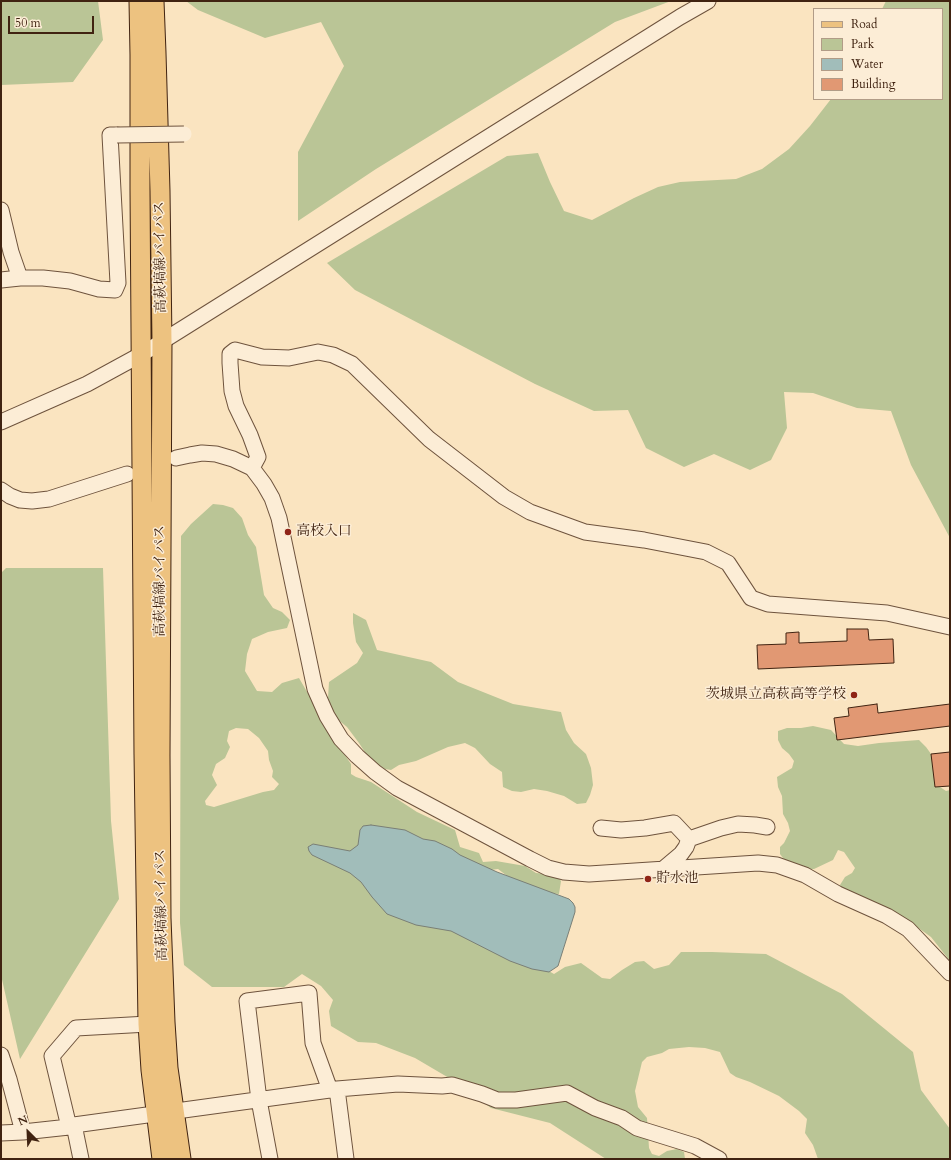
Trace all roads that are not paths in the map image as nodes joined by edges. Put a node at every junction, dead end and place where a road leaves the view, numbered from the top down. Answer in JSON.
{"nodes":[{"id":1,"x":138,"y":1,"type":"edge"},
{"id":2,"x":154,"y":1,"type":"edge"},
{"id":3,"x":708,"y":1,"type":"edge"},
{"id":4,"x":187,"y":134,"type":"dead end"},
{"id":5,"x":1,"y":210,"type":"edge"},
{"id":6,"x":20,"y":278,"type":"junction"},
{"id":7,"x":1,"y":280,"type":"edge"},
{"id":8,"x":162,"y":342,"type":"junction"},
{"id":9,"x":142,"y":354,"type":"junction"},
{"id":10,"x":1,"y":422,"type":"edge"},
{"id":11,"x":176,"y":458,"type":"dead end"},
{"id":12,"x":252,"y":468,"type":"junction"},
{"id":13,"x":127,"y":474,"type":"dead end"},
{"id":14,"x":1,"y":490,"type":"edge"},
{"id":15,"x":950,"y":627,"type":"edge"},
{"id":16,"x":152,"y":754,"type":"junction"},
{"id":17,"x":767,"y":827,"type":"dead end"},
{"id":18,"x":602,"y":828,"type":"dead end"},
{"id":19,"x":689,"y":839,"type":"junction"},
{"id":20,"x":662,"y":870,"type":"junction"},
{"id":21,"x":154,"y":917,"type":"junction"},
{"id":22,"x":950,"y":973,"type":"edge"},
{"id":23,"x":148,"y":1024,"type":"junction"},
{"id":24,"x":1,"y":1052,"type":"edge"},
{"id":25,"x":333,"y":1090,"type":"junction"},
{"id":26,"x":259,"y":1100,"type":"junction"},
{"id":27,"x":174,"y":1111,"type":"junction"},
{"id":28,"x":156,"y":1114,"type":"junction"},
{"id":29,"x":72,"y":1126,"type":"junction"},
{"id":30,"x":23,"y":1132,"type":"junction"},
{"id":31,"x":1,"y":1133,"type":"edge"},
{"id":32,"x":81,"y":1159,"type":"edge"},
{"id":33,"x":162,"y":1159,"type":"edge"},
{"id":34,"x":181,"y":1159,"type":"edge"},
{"id":35,"x":270,"y":1159,"type":"edge"},
{"id":36,"x":346,"y":1159,"type":"edge"},
{"id":37,"x":719,"y":1159,"type":"edge"}],
"edges":[{"from":1,"to":9,"type":"main road","name":"高萩塙線バイパス"},
{"from":2,"to":8,"type":"main road","name":"高萩塙線バイパス"},
{"from":3,"to":8,"type":"street"},
{"from":4,"to":6,"type":"street","bridge":true},
{"from":5,"to":6,"type":"street"},
{"from":6,"to":7,"type":"street"},
{"from":8,"to":9,"type":"street"},
{"from":8,"to":16,"type":"main road","name":"高萩塙線バイパス"},
{"from":9,"to":10,"type":"street"},
{"from":9,"to":16,"type":"main road","name":"高萩塙線バイパス"},
{"from":11,"to":12,"type":"street"},
{"from":12,"to":15,"type":"street"},
{"from":12,"to":20,"type":"street"},
{"from":13,"to":14,"type":"street"},
{"from":16,"to":21,"type":"main road","name":"高萩塙線バイパス"},
{"from":17,"to":19,"type":"street"},
{"from":18,"to":19,"type":"street"},
{"from":19,"to":20,"type":"street"},
{"from":20,"to":22,"type":"street"},
{"from":21,"to":23,"type":"main road","name":"高萩塙線バイパス"},
{"from":21,"to":27,"type":"main road","name":"高萩塙線バイパス"},
{"from":23,"to":28,"type":"main road","name":"高萩塙線バイパス"},
{"from":23,"to":29,"type":"street"},
{"from":24,"to":30,"type":"street"},
{"from":25,"to":26,"type":"street"},
{"from":25,"to":26,"type":"street"},
{"from":25,"to":36,"type":"street"},
{"from":25,"to":37,"type":"street"},
{"from":26,"to":27,"type":"street"},
{"from":26,"to":35,"type":"street"},
{"from":27,"to":28,"type":"street"},
{"from":27,"to":34,"type":"main road","name":"高萩塙線バイパス"},
{"from":28,"to":29,"type":"street"},
{"from":28,"to":33,"type":"main road","name":"高萩塙線バイパス"},
{"from":29,"to":30,"type":"street"},
{"from":29,"to":32,"type":"street"},
{"from":30,"to":31,"type":"street"}]}
